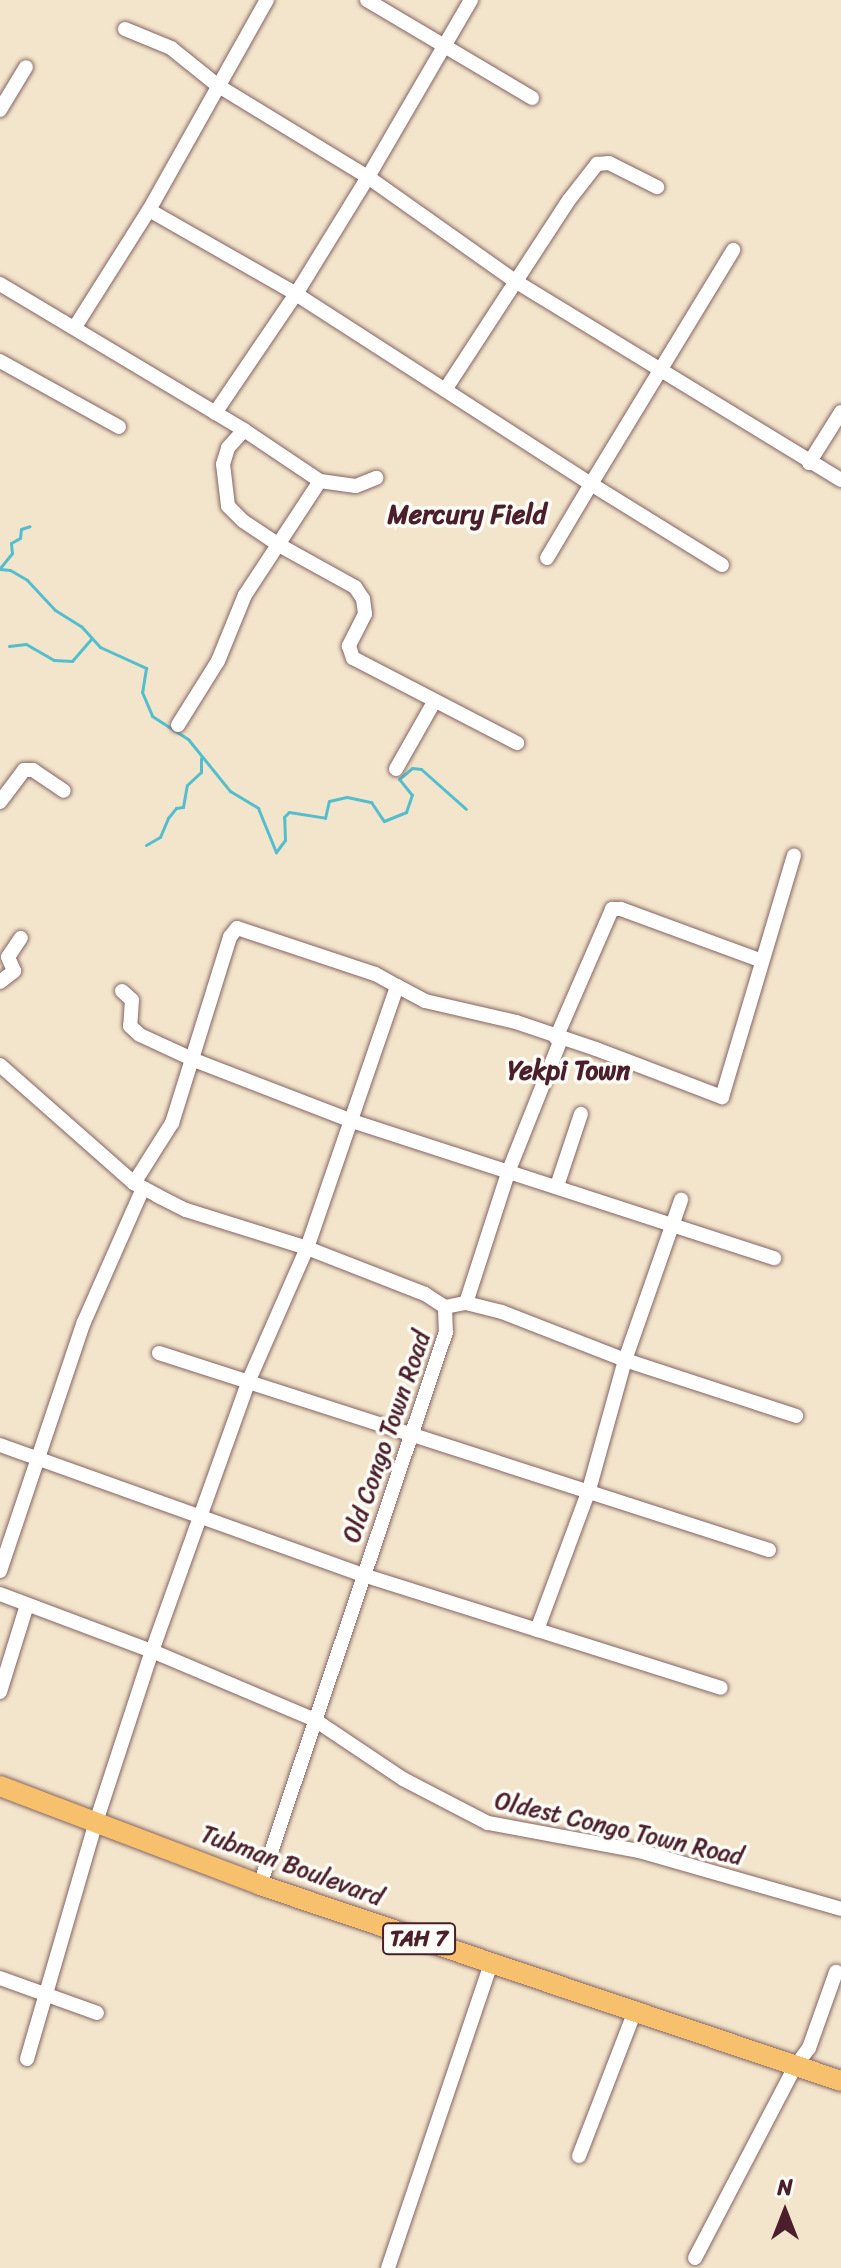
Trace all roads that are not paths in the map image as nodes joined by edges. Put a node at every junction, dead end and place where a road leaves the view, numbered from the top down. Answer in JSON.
{"nodes":[{"id":1,"x":267,"y":0,"type":"edge"},
{"id":2,"x":367,"y":0,"type":"edge"},
{"id":3,"x":471,"y":0,"type":"edge"},
{"id":4,"x":125,"y":29,"type":"dead end"},
{"id":5,"x":445,"y":44,"type":"junction"},
{"id":6,"x":26,"y":67,"type":"dead end"},
{"id":7,"x":217,"y":85,"type":"junction"},
{"id":8,"x":532,"y":98,"type":"dead end"},
{"id":9,"x":0,"y":110,"type":"edge"},
{"id":10,"x":368,"y":177,"type":"junction"},
{"id":11,"x":657,"y":187,"type":"dead end"},
{"id":12,"x":149,"y":210,"type":"junction"},
{"id":13,"x":733,"y":250,"type":"dead end"},
{"id":14,"x":515,"y":281,"type":"junction"},
{"id":15,"x":0,"y":284,"type":"edge"},
{"id":16,"x":296,"y":294,"type":"junction"},
{"id":17,"x":75,"y":327,"type":"junction"},
{"id":18,"x":0,"y":361,"type":"edge"},
{"id":19,"x":661,"y":367,"type":"junction"},
{"id":20,"x":445,"y":390,"type":"junction"},
{"id":21,"x":841,"y":412,"type":"edge"},
{"id":22,"x":215,"y":413,"type":"junction"},
{"id":23,"x":119,"y":427,"type":"dead end"},
{"id":24,"x":244,"y":430,"type":"junction"},
{"id":25,"x":809,"y":463,"type":"junction"},
{"id":26,"x":376,"y":478,"type":"dead end"},
{"id":27,"x":841,"y":480,"type":"edge"},
{"id":28,"x":320,"y":481,"type":"junction"},
{"id":29,"x":591,"y":484,"type":"junction"},
{"id":30,"x":279,"y":545,"type":"junction"},
{"id":31,"x":547,"y":558,"type":"dead end"},
{"id":32,"x":722,"y":565,"type":"dead end"},
{"id":33,"x":434,"y":702,"type":"junction"},
{"id":34,"x":178,"y":725,"type":"dead end"},
{"id":35,"x":517,"y":743,"type":"dead end"},
{"id":36,"x":396,"y":769,"type":"dead end"},
{"id":37,"x":64,"y":791,"type":"dead end"},
{"id":38,"x":0,"y":802,"type":"edge"},
{"id":39,"x":794,"y":856,"type":"dead end"},
{"id":40,"x":21,"y":938,"type":"dead end"},
{"id":41,"x":762,"y":961,"type":"junction"},
{"id":42,"x":0,"y":982,"type":"edge"},
{"id":43,"x":397,"y":986,"type":"junction"},
{"id":44,"x":122,"y":991,"type":"dead end"},
{"id":45,"x":558,"y":1039,"type":"junction"},
{"id":46,"x":194,"y":1060,"type":"junction"},
{"id":47,"x":0,"y":1065,"type":"edge"},
{"id":48,"x":581,"y":1114,"type":"dead end"},
{"id":49,"x":352,"y":1121,"type":"junction"},
{"id":50,"x":509,"y":1170,"type":"junction"},
{"id":51,"x":139,"y":1185,"type":"junction"},
{"id":52,"x":557,"y":1186,"type":"junction"},
{"id":53,"x":681,"y":1200,"type":"dead end"},
{"id":54,"x":672,"y":1227,"type":"junction"},
{"id":55,"x":307,"y":1248,"type":"junction"},
{"id":56,"x":774,"y":1258,"type":"dead end"},
{"id":57,"x":466,"y":1303,"type":"junction"},
{"id":58,"x":445,"y":1307,"type":"junction"},
{"id":59,"x":159,"y":1353,"type":"dead end"},
{"id":60,"x":625,"y":1360,"type":"junction"},
{"id":61,"x":249,"y":1380,"type":"junction"},
{"id":62,"x":796,"y":1416,"type":"dead end"},
{"id":63,"x":412,"y":1437,"type":"junction"},
{"id":64,"x":0,"y":1445,"type":"edge"},
{"id":65,"x":36,"y":1459,"type":"junction"},
{"id":66,"x":589,"y":1490,"type":"junction"},
{"id":67,"x":202,"y":1517,"type":"junction"},
{"id":68,"x":769,"y":1550,"type":"dead end"},
{"id":69,"x":0,"y":1571,"type":"edge"},
{"id":70,"x":363,"y":1575,"type":"junction"},
{"id":71,"x":0,"y":1594,"type":"edge"},
{"id":72,"x":27,"y":1605,"type":"junction"},
{"id":73,"x":537,"y":1630,"type":"junction"},
{"id":74,"x":152,"y":1651,"type":"junction"},
{"id":75,"x":721,"y":1688,"type":"dead end"},
{"id":76,"x":0,"y":1692,"type":"edge"},
{"id":77,"x":315,"y":1720,"type":"junction"},
{"id":78,"x":0,"y":1786,"type":"edge"},
{"id":79,"x":96,"y":1822,"type":"junction"},
{"id":80,"x":260,"y":1885,"type":"junction"},
{"id":81,"x":841,"y":1909,"type":"edge"},
{"id":82,"x":491,"y":1963,"type":"junction"},
{"id":83,"x":836,"y":1972,"type":"dead end"},
{"id":84,"x":0,"y":1978,"type":"edge"},
{"id":85,"x":47,"y":1995,"type":"junction"},
{"id":86,"x":635,"y":2011,"type":"junction"},
{"id":87,"x":97,"y":2013,"type":"dead end"},
{"id":88,"x":27,"y":2059,"type":"dead end"},
{"id":89,"x":795,"y":2067,"type":"junction"},
{"id":90,"x":841,"y":2081,"type":"edge"},
{"id":91,"x":579,"y":2156,"type":"dead end"},
{"id":92,"x":695,"y":2258,"type":"dead end"},
{"id":93,"x":388,"y":2268,"type":"edge"}],
"edges":[{"from":1,"to":7,"type":"street"},
{"from":2,"to":5,"type":"street"},
{"from":3,"to":5,"type":"street"},
{"from":4,"to":7,"type":"street"},
{"from":5,"to":8,"type":"street"},
{"from":5,"to":10,"type":"street"},
{"from":6,"to":9,"type":"street"},
{"from":7,"to":10,"type":"street"},
{"from":7,"to":12,"type":"street"},
{"from":10,"to":14,"type":"street"},
{"from":10,"to":16,"type":"street"},
{"from":11,"to":14,"type":"street"},
{"from":12,"to":16,"type":"street"},
{"from":12,"to":17,"type":"street"},
{"from":13,"to":19,"type":"street"},
{"from":14,"to":19,"type":"street"},
{"from":14,"to":20,"type":"street"},
{"from":15,"to":17,"type":"street"},
{"from":16,"to":20,"type":"street"},
{"from":16,"to":22,"type":"street"},
{"from":17,"to":22,"type":"street"},
{"from":18,"to":23,"type":"street"},
{"from":19,"to":25,"type":"street"},
{"from":19,"to":29,"type":"street"},
{"from":20,"to":29,"type":"street"},
{"from":21,"to":25,"type":"street"},
{"from":22,"to":24,"type":"street"},
{"from":24,"to":28,"type":"street"},
{"from":24,"to":30,"type":"street"},
{"from":25,"to":27,"type":"street"},
{"from":26,"to":28,"type":"street"},
{"from":28,"to":30,"type":"street"},
{"from":29,"to":31,"type":"street"},
{"from":29,"to":32,"type":"street"},
{"from":30,"to":33,"type":"street"},
{"from":30,"to":34,"type":"street"},
{"from":33,"to":35,"type":"street"},
{"from":33,"to":36,"type":"street"},
{"from":37,"to":38,"type":"street"},
{"from":39,"to":41,"type":"street"},
{"from":40,"to":42,"type":"street"},
{"from":41,"to":45,"type":"street"},
{"from":41,"to":45,"type":"street"},
{"from":43,"to":45,"type":"street"},
{"from":43,"to":46,"type":"street"},
{"from":43,"to":49,"type":"street"},
{"from":44,"to":46,"type":"street"},
{"from":45,"to":50,"type":"street"},
{"from":46,"to":49,"type":"street"},
{"from":46,"to":51,"type":"street"},
{"from":47,"to":51,"type":"street","name":"Old Congo Town Road"},
{"from":48,"to":52,"type":"street"},
{"from":49,"to":50,"type":"street"},
{"from":49,"to":55,"type":"street"},
{"from":50,"to":52,"type":"street"},
{"from":50,"to":57,"type":"street"},
{"from":51,"to":55,"type":"street","name":"Old Congo Town Road"},
{"from":51,"to":65,"type":"street"},
{"from":52,"to":54,"type":"street"},
{"from":53,"to":54,"type":"street"},
{"from":54,"to":56,"type":"street"},
{"from":54,"to":60,"type":"street"},
{"from":55,"to":58,"type":"street","name":"Old Congo Town Road"},
{"from":55,"to":61,"type":"street"},
{"from":57,"to":58,"type":"street"},
{"from":57,"to":60,"type":"street"},
{"from":58,"to":63,"type":"street","name":"Old Congo Town Road"},
{"from":59,"to":61,"type":"street"},
{"from":60,"to":62,"type":"street"},
{"from":60,"to":66,"type":"street"},
{"from":61,"to":63,"type":"street"},
{"from":61,"to":67,"type":"street"},
{"from":63,"to":66,"type":"street"},
{"from":63,"to":70,"type":"street","name":"Old Congo Town Road"},
{"from":64,"to":65,"type":"street"},
{"from":65,"to":67,"type":"street"},
{"from":65,"to":69,"type":"street"},
{"from":66,"to":68,"type":"street"},
{"from":66,"to":73,"type":"street"},
{"from":67,"to":70,"type":"street"},
{"from":67,"to":74,"type":"street"},
{"from":70,"to":73,"type":"street"},
{"from":70,"to":77,"type":"street","name":"Old Congo Town Road"},
{"from":71,"to":72,"type":"street","name":"Oldest Congo Town Road"},
{"from":72,"to":74,"type":"street","name":"Oldest Congo Town Road"},
{"from":72,"to":76,"type":"street"},
{"from":73,"to":75,"type":"street"},
{"from":74,"to":77,"type":"street","name":"Oldest Congo Town Road"},
{"from":74,"to":79,"type":"street"},
{"from":77,"to":80,"type":"street","name":"Old Congo Town Road"},
{"from":77,"to":81,"type":"street","name":"Oldest Congo Town Road"},
{"from":78,"to":79,"type":"highway","name":"Tubman Boulevard","number":"TAH 7"},
{"from":79,"to":80,"type":"highway","name":"Tubman Boulevard","number":"TAH 7"},
{"from":79,"to":85,"type":"street"},
{"from":80,"to":82,"type":"highway","name":"Tubman Boulevard","number":"TAH 7"},
{"from":82,"to":86,"type":"highway","name":"Tubman Boulevard","number":"TAH 7"},
{"from":82,"to":93,"type":"street"},
{"from":83,"to":89,"type":"street"},
{"from":84,"to":85,"type":"street"},
{"from":85,"to":87,"type":"street"},
{"from":85,"to":88,"type":"street"},
{"from":86,"to":89,"type":"highway","name":"Tubman Boulevard","number":"TAH 7"},
{"from":86,"to":91,"type":"street"},
{"from":89,"to":90,"type":"highway","name":"Tubman Boulevard","number":"TAH 7"},
{"from":89,"to":92,"type":"street"}]}
